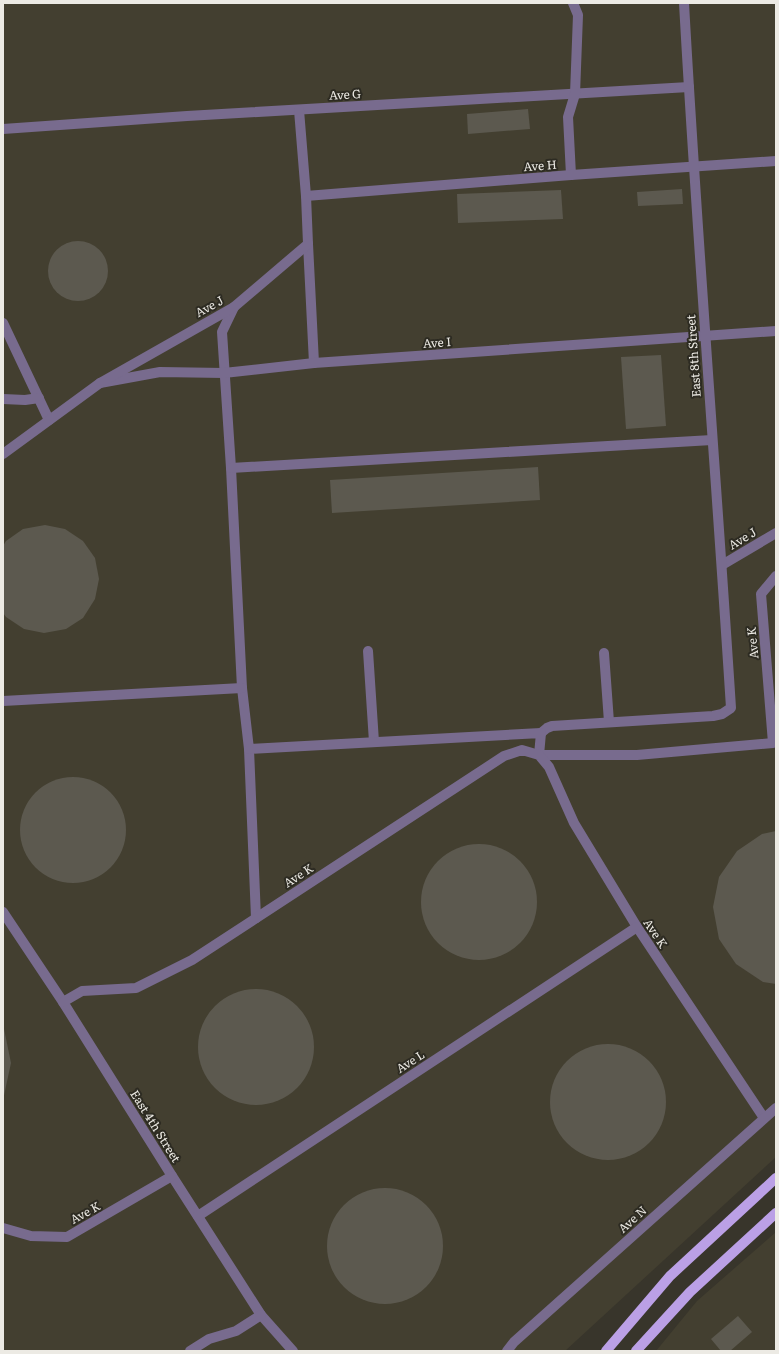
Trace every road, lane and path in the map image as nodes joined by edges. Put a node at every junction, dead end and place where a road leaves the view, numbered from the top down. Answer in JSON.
{"nodes":[{"id":1,"x":573,"y":3,"type":"edge"},
{"id":2,"x":684,"y":3,"type":"edge"},
{"id":3,"x":689,"y":87,"type":"junction"},
{"id":4,"x":575,"y":94,"type":"junction"},
{"id":5,"x":299,"y":110,"type":"junction"},
{"id":6,"x":3,"y":129,"type":"edge"},
{"id":7,"x":776,"y":161,"type":"edge"},
{"id":8,"x":694,"y":167,"type":"junction"},
{"id":9,"x":571,"y":175,"type":"junction"},
{"id":10,"x":306,"y":196,"type":"junction"},
{"id":11,"x":308,"y":244,"type":"junction"},
{"id":12,"x":234,"y":307,"type":"junction"},
{"id":13,"x":3,"y":323,"type":"edge"},
{"id":14,"x":776,"y":331,"type":"edge"},
{"id":15,"x":704,"y":336,"type":"junction"},
{"id":16,"x":314,"y":363,"type":"junction"},
{"id":17,"x":224,"y":372,"type":"junction"},
{"id":18,"x":100,"y":383,"type":"junction"},
{"id":19,"x":39,"y":398,"type":"junction"},
{"id":20,"x":3,"y":399,"type":"edge"},
{"id":21,"x":49,"y":420,"type":"junction"},
{"id":22,"x":712,"y":440,"type":"junction"},
{"id":23,"x":3,"y":454,"type":"edge"},
{"id":24,"x":231,"y":468,"type":"junction"},
{"id":25,"x":776,"y":533,"type":"edge"},
{"id":26,"x":722,"y":565,"type":"junction"},
{"id":27,"x":776,"y":576,"type":"edge"},
{"id":28,"x":368,"y":651,"type":"dead end"},
{"id":29,"x":604,"y":653,"type":"dead end"},
{"id":30,"x":242,"y":688,"type":"junction"},
{"id":31,"x":3,"y":700,"type":"edge"},
{"id":32,"x":608,"y":722,"type":"junction"},
{"id":33,"x":541,"y":733,"type":"junction"},
{"id":34,"x":374,"y":742,"type":"junction"},
{"id":35,"x":249,"y":750,"type":"junction"},
{"id":36,"x":539,"y":755,"type":"junction"},
{"id":37,"x":3,"y":912,"type":"edge"},
{"id":38,"x":256,"y":918,"type":"junction"},
{"id":39,"x":637,"y":927,"type":"junction"},
{"id":40,"x":64,"y":1002,"type":"junction"},
{"id":41,"x":776,"y":1108,"type":"edge"},
{"id":42,"x":764,"y":1118,"type":"junction"},
{"id":43,"x":172,"y":1176,"type":"junction"},
{"id":44,"x":776,"y":1178,"type":"edge"},
{"id":45,"x":776,"y":1213,"type":"edge"},
{"id":46,"x":198,"y":1216,"type":"junction"},
{"id":47,"x":3,"y":1228,"type":"edge"},
{"id":48,"x":261,"y":1315,"type":"junction"},
{"id":49,"x":190,"y":1351,"type":"edge"},
{"id":50,"x":293,"y":1351,"type":"edge"},
{"id":51,"x":507,"y":1351,"type":"edge"},
{"id":52,"x":606,"y":1351,"type":"edge"},
{"id":53,"x":636,"y":1351,"type":"edge"}],
"edges":[{"from":1,"to":4,"type":"street"},
{"from":2,"to":3,"type":"street","name":"East 8th Street"},
{"from":3,"to":4,"type":"street","name":"Ave G"},
{"from":3,"to":8,"type":"street","name":"East 8th Street"},
{"from":4,"to":5,"type":"street","name":"Ave G"},
{"from":4,"to":9,"type":"street"},
{"from":5,"to":6,"type":"street","name":"Ave G"},
{"from":5,"to":10,"type":"street"},
{"from":7,"to":8,"type":"street","name":"Ave H"},
{"from":8,"to":9,"type":"street","name":"Ave H"},
{"from":8,"to":15,"type":"street","name":"East 8th Street"},
{"from":9,"to":10,"type":"street","name":"Ave H"},
{"from":10,"to":11,"type":"street"},
{"from":11,"to":12,"type":"street","name":"Ave J"},
{"from":11,"to":16,"type":"street"},
{"from":12,"to":17,"type":"street"},
{"from":12,"to":18,"type":"street","name":"Ave J"},
{"from":13,"to":19,"type":"street"},
{"from":14,"to":15,"type":"street","name":"Ave I"},
{"from":15,"to":16,"type":"street","name":"Ave I"},
{"from":15,"to":22,"type":"street","name":"East 8th Street"},
{"from":16,"to":17,"type":"street","name":"Ave I"},
{"from":17,"to":18,"type":"street","name":"Ave I"},
{"from":17,"to":24,"type":"street"},
{"from":18,"to":21,"type":"street","name":"Ave J"},
{"from":19,"to":20,"type":"street"},
{"from":19,"to":21,"type":"street"},
{"from":21,"to":23,"type":"street","name":"Ave J"},
{"from":22,"to":24,"type":"street"},
{"from":22,"to":26,"type":"street","name":"East 8th Street"},
{"from":24,"to":30,"type":"street"},
{"from":25,"to":26,"type":"street","name":"Ave J"},
{"from":26,"to":32,"type":"street","name":"East 8th Street"},
{"from":27,"to":36,"type":"street","name":"Ave K"},
{"from":28,"to":34,"type":"street"},
{"from":29,"to":32,"type":"street"},
{"from":30,"to":31,"type":"street"},
{"from":30,"to":35,"type":"street"},
{"from":32,"to":33,"type":"street"},
{"from":33,"to":34,"type":"street"},
{"from":33,"to":36,"type":"street"},
{"from":34,"to":35,"type":"street"},
{"from":35,"to":38,"type":"street"},
{"from":36,"to":38,"type":"street","name":"Ave K"},
{"from":36,"to":39,"type":"street","name":"Ave K"},
{"from":37,"to":40,"type":"street","name":"East 4th Street"},
{"from":38,"to":40,"type":"street","name":"Ave K"},
{"from":39,"to":42,"type":"street","name":"Ave K"},
{"from":39,"to":46,"type":"street","name":"Ave L"},
{"from":40,"to":43,"type":"street","name":"East 4th Street"},
{"from":41,"to":42,"type":"street","name":"Ave N"},
{"from":42,"to":51,"type":"street","name":"Ave N"},
{"from":43,"to":46,"type":"street","name":"East 4th Street"},
{"from":43,"to":47,"type":"street","name":"Ave K"},
{"from":44,"to":52,"type":"main road"},
{"from":45,"to":53,"type":"main road"},
{"from":46,"to":48,"type":"street","name":"East 4th Street"},
{"from":48,"to":49,"type":"street"},
{"from":48,"to":50,"type":"street","name":"East 4th Street"}]}
